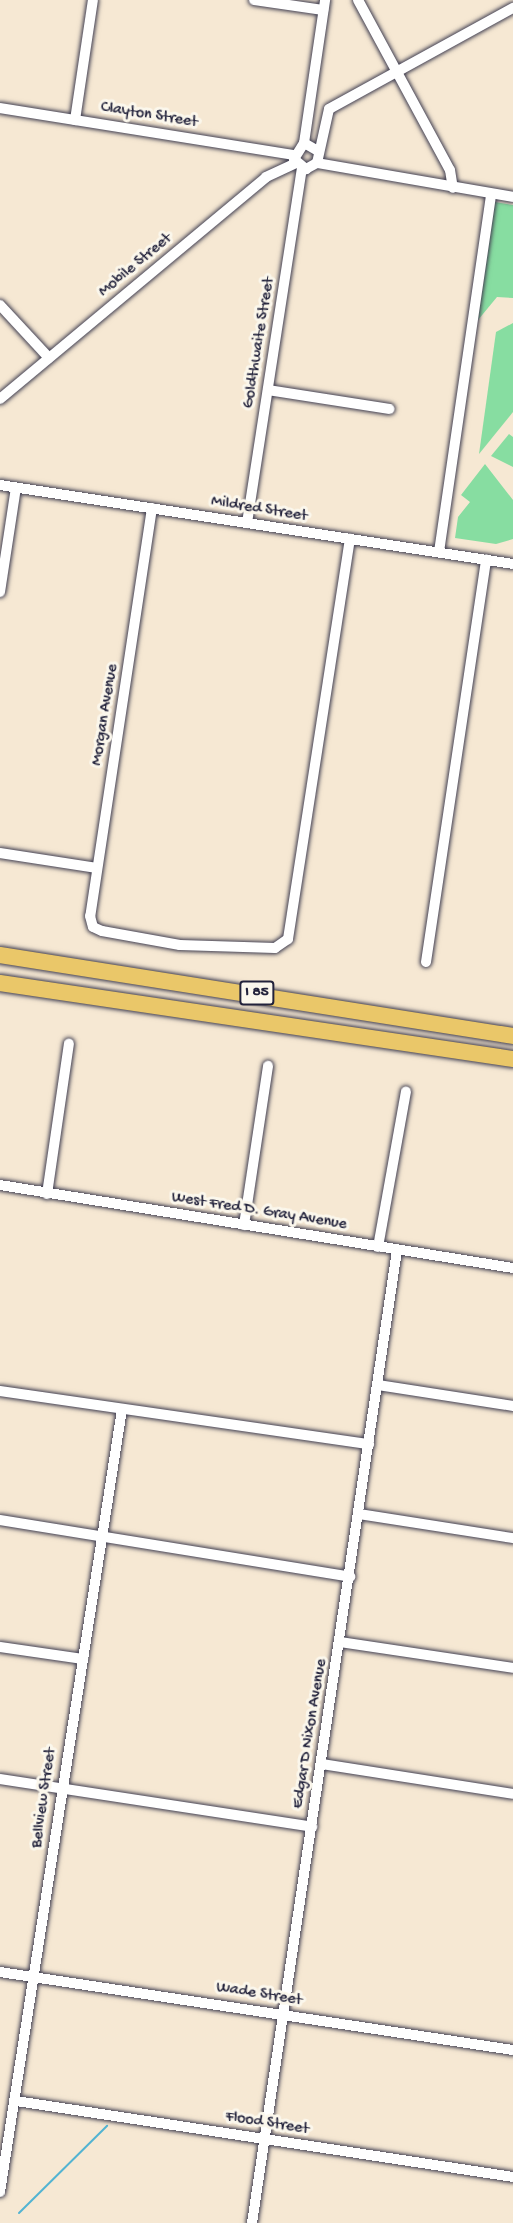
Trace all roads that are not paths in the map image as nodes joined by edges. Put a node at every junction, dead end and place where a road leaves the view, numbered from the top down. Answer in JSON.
{"nodes":[{"id":1,"x":93,"y":0,"type":"edge"},
{"id":2,"x":254,"y":0,"type":"edge"},
{"id":3,"x":358,"y":0,"type":"edge"},
{"id":4,"x":324,"y":5,"type":"edge"},
{"id":5,"x":513,"y":8,"type":"edge"},
{"id":6,"x":398,"y":72,"type":"junction"},
{"id":7,"x":310,"y":105,"type":"junction"},
{"id":8,"x":0,"y":108,"type":"edge"},
{"id":9,"x":329,"y":109,"type":"junction"},
{"id":10,"x":75,"y":120,"type":"junction"},
{"id":11,"x":304,"y":143,"type":"junction"},
{"id":12,"x":318,"y":157,"type":"junction"},
{"id":13,"x":297,"y":162,"type":"junction"},
{"id":14,"x":453,"y":188,"type":"junction"},
{"id":15,"x":491,"y":194,"type":"junction"},
{"id":16,"x":513,"y":197,"type":"edge"},
{"id":17,"x":0,"y":305,"type":"edge"},
{"id":18,"x":49,"y":358,"type":"junction"},
{"id":19,"x":268,"y":390,"type":"junction"},
{"id":20,"x":0,"y":399,"type":"edge"},
{"id":21,"x":390,"y":409,"type":"dead end"},
{"id":22,"x":0,"y":485,"type":"edge"},
{"id":23,"x":16,"y":488,"type":"junction"},
{"id":24,"x":152,"y":508,"type":"junction"},
{"id":25,"x":247,"y":523,"type":"junction"},
{"id":26,"x":350,"y":539,"type":"junction"},
{"id":27,"x":439,"y":552,"type":"junction"},
{"id":28,"x":486,"y":559,"type":"junction"},
{"id":29,"x":513,"y":564,"type":"edge"},
{"id":30,"x":0,"y":592,"type":"edge"},
{"id":31,"x":0,"y":853,"type":"edge"},
{"id":32,"x":97,"y":868,"type":"junction"},
{"id":33,"x":0,"y":955,"type":"edge"},
{"id":34,"x":426,"y":962,"type":"dead end"},
{"id":35,"x":0,"y":983,"type":"edge"},
{"id":36,"x":513,"y":1036,"type":"edge"},
{"id":37,"x":69,"y":1044,"type":"dead end"},
{"id":38,"x":513,"y":1059,"type":"edge"},
{"id":39,"x":268,"y":1066,"type":"dead end"},
{"id":40,"x":406,"y":1092,"type":"dead end"},
{"id":41,"x":0,"y":1185,"type":"edge"},
{"id":42,"x":47,"y":1194,"type":"junction"},
{"id":43,"x":244,"y":1225,"type":"junction"},
{"id":44,"x":378,"y":1246,"type":"junction"},
{"id":45,"x":397,"y":1250,"type":"junction"},
{"id":46,"x":513,"y":1268,"type":"edge"},
{"id":47,"x":378,"y":1385,"type":"junction"},
{"id":48,"x":0,"y":1391,"type":"edge"},
{"id":49,"x":513,"y":1406,"type":"edge"},
{"id":50,"x":122,"y":1409,"type":"junction"},
{"id":51,"x":369,"y":1444,"type":"junction"},
{"id":52,"x":359,"y":1514,"type":"junction"},
{"id":53,"x":0,"y":1520,"type":"edge"},
{"id":54,"x":104,"y":1536,"type":"junction"},
{"id":55,"x":513,"y":1538,"type":"edge"},
{"id":56,"x":350,"y":1577,"type":"junction"},
{"id":57,"x":340,"y":1642,"type":"junction"},
{"id":58,"x":0,"y":1647,"type":"edge"},
{"id":59,"x":82,"y":1659,"type":"junction"},
{"id":60,"x":513,"y":1668,"type":"edge"},
{"id":61,"x":322,"y":1764,"type":"junction"},
{"id":62,"x":0,"y":1779,"type":"edge"},
{"id":63,"x":62,"y":1788,"type":"junction"},
{"id":64,"x":513,"y":1794,"type":"edge"},
{"id":65,"x":312,"y":1827,"type":"junction"},
{"id":66,"x":0,"y":1972,"type":"edge"},
{"id":67,"x":34,"y":1977,"type":"junction"},
{"id":68,"x":283,"y":2015,"type":"junction"},
{"id":69,"x":513,"y":2050,"type":"edge"},
{"id":70,"x":16,"y":2101,"type":"junction"},
{"id":71,"x":266,"y":2139,"type":"junction"},
{"id":72,"x":513,"y":2177,"type":"edge"},
{"id":73,"x":0,"y":2192,"type":"edge"},
{"id":74,"x":252,"y":2223,"type":"edge"}],
"edges":[{"from":1,"to":10,"type":"street"},
{"from":2,"to":4,"type":"street"},
{"from":3,"to":6,"type":"street"},
{"from":4,"to":7,"type":"street"},
{"from":5,"to":6,"type":"street"},
{"from":6,"to":9,"type":"street"},
{"from":6,"to":14,"type":"street"},
{"from":7,"to":9,"type":"street"},
{"from":7,"to":11,"type":"street"},
{"from":8,"to":10,"type":"street","name":"Clayton Street"},
{"from":9,"to":12,"type":"street"},
{"from":10,"to":13,"type":"street","name":"Clayton Street"},
{"from":11,"to":12,"type":"street"},
{"from":11,"to":13,"type":"street"},
{"from":12,"to":13,"type":"street","name":"Mobile Street"},
{"from":12,"to":14,"type":"street"},
{"from":13,"to":18,"type":"street","name":"Mobile Street"},
{"from":13,"to":19,"type":"street","name":"Goldthwaite Street"},
{"from":14,"to":15,"type":"street"},
{"from":15,"to":16,"type":"street"},
{"from":15,"to":27,"type":"street"},
{"from":17,"to":18,"type":"street"},
{"from":18,"to":20,"type":"street","name":"Mobile Street"},
{"from":19,"to":21,"type":"street"},
{"from":19,"to":25,"type":"street","name":"Goldthwaite Street"},
{"from":22,"to":23,"type":"street","name":"Mildred Street"},
{"from":23,"to":24,"type":"street","name":"Mildred Street"},
{"from":23,"to":30,"type":"street"},
{"from":24,"to":25,"type":"street","name":"Mildred Street"},
{"from":24,"to":32,"type":"street","name":"Morgan Avenue"},
{"from":25,"to":26,"type":"street","name":"Mildred Street"},
{"from":26,"to":27,"type":"street","name":"Mildred Street"},
{"from":26,"to":32,"type":"street","name":"Morgan Avenue"},
{"from":27,"to":28,"type":"street","name":"Mildred Street"},
{"from":28,"to":29,"type":"street","name":"Mildred Street"},
{"from":28,"to":34,"type":"street"},
{"from":31,"to":32,"type":"street"},
{"from":33,"to":36,"type":"highway","number":"I 85"},
{"from":35,"to":38,"type":"highway","number":"I 85"},
{"from":37,"to":42,"type":"street"},
{"from":39,"to":43,"type":"street"},
{"from":40,"to":44,"type":"street"},
{"from":41,"to":42,"type":"street","name":"West Fred D. Gray Avenue"},
{"from":42,"to":43,"type":"street","name":"West Fred D. Gray Avenue"},
{"from":43,"to":44,"type":"street","name":"West Fred D. Gray Avenue"},
{"from":44,"to":45,"type":"street","name":"West Fred D. Gray Avenue"},
{"from":45,"to":46,"type":"street","name":"West Fred D. Gray Avenue"},
{"from":45,"to":47,"type":"street","name":"Edgar D Nixon Avenue"},
{"from":47,"to":49,"type":"street"},
{"from":47,"to":51,"type":"street","name":"Edgar D Nixon Avenue"},
{"from":48,"to":50,"type":"street"},
{"from":50,"to":51,"type":"street"},
{"from":50,"to":54,"type":"street","name":"Bellview Street"},
{"from":51,"to":52,"type":"street","name":"Edgar D Nixon Avenue"},
{"from":52,"to":55,"type":"street"},
{"from":52,"to":56,"type":"street","name":"Edgar D Nixon Avenue"},
{"from":53,"to":54,"type":"street"},
{"from":54,"to":56,"type":"street"},
{"from":54,"to":59,"type":"street","name":"Bellview Street"},
{"from":56,"to":57,"type":"street","name":"Edgar D Nixon Avenue"},
{"from":57,"to":60,"type":"street"},
{"from":57,"to":61,"type":"street","name":"Edgar D Nixon Avenue"},
{"from":58,"to":59,"type":"street"},
{"from":59,"to":63,"type":"street","name":"Bellview Street"},
{"from":61,"to":64,"type":"street"},
{"from":61,"to":65,"type":"street","name":"Edgar D Nixon Avenue"},
{"from":62,"to":63,"type":"street"},
{"from":63,"to":65,"type":"street"},
{"from":63,"to":67,"type":"street","name":"Bellview Street"},
{"from":65,"to":68,"type":"street","name":"Edgar D Nixon Avenue"},
{"from":66,"to":67,"type":"street","name":"Wade Street"},
{"from":67,"to":68,"type":"street","name":"Wade Street"},
{"from":67,"to":70,"type":"street","name":"Bellview Street"},
{"from":68,"to":69,"type":"street","name":"Wade Street"},
{"from":68,"to":71,"type":"street","name":"Edgar D Nixon Avenue"},
{"from":70,"to":71,"type":"street","name":"Flood Street"},
{"from":70,"to":73,"type":"street","name":"Bellview Street"},
{"from":71,"to":72,"type":"street","name":"Flood Street"},
{"from":71,"to":74,"type":"street","name":"Edgar D Nixon Avenue"}]}
